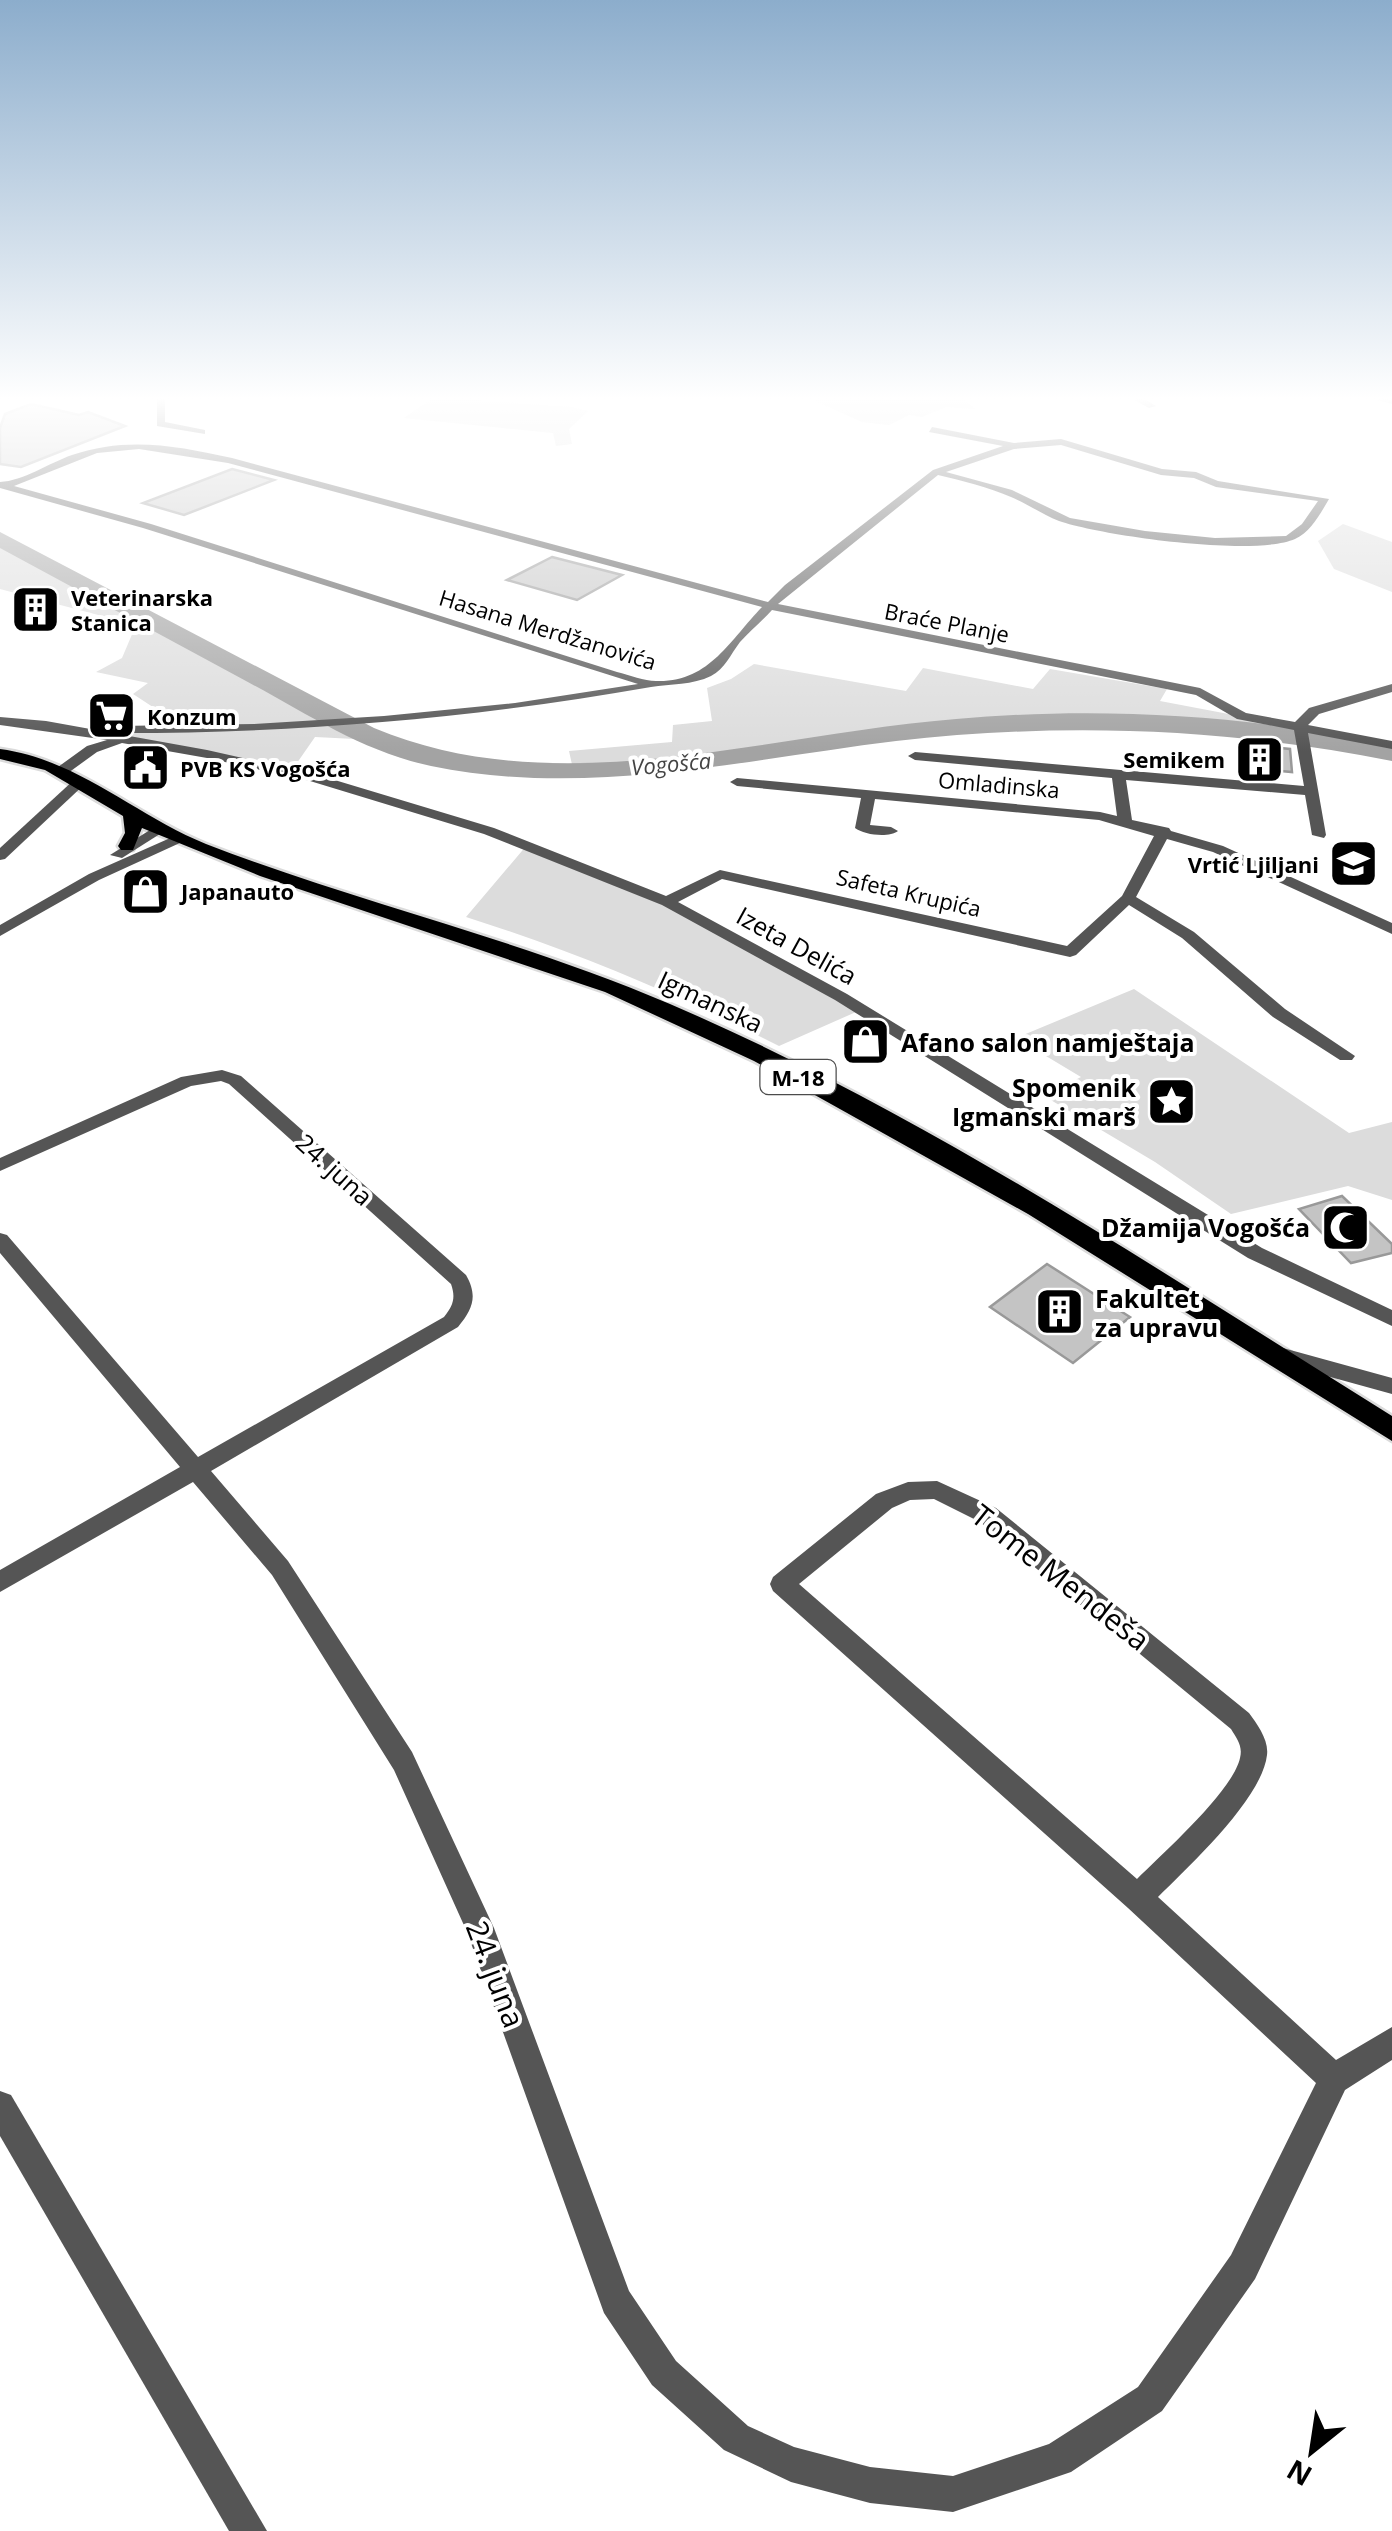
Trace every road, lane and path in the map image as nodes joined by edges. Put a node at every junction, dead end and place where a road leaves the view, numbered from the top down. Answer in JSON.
{"nodes":[{"id":1,"x":109,"y":515,"type":"edge"},
{"id":2,"x":434,"y":515,"type":"edge"},
{"id":3,"x":882,"y":515,"type":"edge"},
{"id":4,"x":1055,"y":515,"type":"edge"},
{"id":5,"x":1314,"y":515,"type":"edge"},
{"id":6,"x":770,"y":605,"type":"junction"},
{"id":7,"x":657,"y":684,"type":"junction"},
{"id":8,"x":1392,"y":688,"type":"edge"},
{"id":9,"x":0,"y":725,"type":"edge"},
{"id":10,"x":66,"y":728,"type":"junction"},
{"id":11,"x":1300,"y":728,"type":"junction"},
{"id":12,"x":124,"y":740,"type":"junction"},
{"id":13,"x":1392,"y":745,"type":"edge"},
{"id":14,"x":4,"y":752,"type":"edge"},
{"id":15,"x":915,"y":756,"type":"dead end"},
{"id":16,"x":63,"y":770,"type":"junction"},
{"id":17,"x":1118,"y":774,"type":"junction"},
{"id":18,"x":81,"y":780,"type":"junction"},
{"id":19,"x":737,"y":782,"type":"dead end"},
{"id":20,"x":1310,"y":791,"type":"junction"},
{"id":21,"x":869,"y":794,"type":"junction"},
{"id":22,"x":132,"y":814,"type":"junction"},
{"id":23,"x":1126,"y":822,"type":"junction"},
{"id":24,"x":891,"y":830,"type":"dead end"},
{"id":25,"x":1164,"y":831,"type":"junction"},
{"id":26,"x":168,"y":834,"type":"junction"},
{"id":27,"x":1318,"y":835,"type":"dead end"},
{"id":28,"x":128,"y":846,"type":"junction"},
{"id":29,"x":0,"y":856,"type":"edge"},
{"id":30,"x":94,"y":877,"type":"junction"},
{"id":31,"x":1128,"y":898,"type":"junction"},
{"id":32,"x":667,"y":902,"type":"junction"},
{"id":33,"x":1392,"y":929,"type":"edge"},
{"id":34,"x":0,"y":931,"type":"edge"},
{"id":35,"x":1346,"y":1056,"type":"dead end"},
{"id":36,"x":0,"y":1166,"type":"edge"},
{"id":37,"x":0,"y":1240,"type":"edge"},
{"id":38,"x":1392,"y":1319,"type":"edge"},
{"id":39,"x":1268,"y":1352,"type":"junction"},
{"id":40,"x":1392,"y":1386,"type":"edge"},
{"id":41,"x":1392,"y":1430,"type":"edge"},
{"id":42,"x":195,"y":1467,"type":"junction"},
{"id":43,"x":0,"y":1582,"type":"edge"},
{"id":44,"x":1138,"y":1898,"type":"junction"},
{"id":45,"x":1392,"y":2042,"type":"edge"},
{"id":46,"x":1334,"y":2079,"type":"junction"},
{"id":47,"x":0,"y":2106,"type":"edge"},
{"id":48,"x":249,"y":2531,"type":"edge"}],
"edges":[{"from":1,"to":7,"type":"street","name":"Hasana Merdžanovića"},
{"from":2,"to":6,"type":"street","name":"Braće Planje"},
{"from":3,"to":6,"type":"street"},
{"from":4,"to":5,"type":"street"},
{"from":6,"to":7,"type":"street","name":"Hasana Merdžanovića"},
{"from":6,"to":11,"type":"street","name":"Braće Planje"},
{"from":7,"to":10,"type":"street"},
{"from":8,"to":11,"type":"street"},
{"from":9,"to":10,"type":"street","name":"Izeta Delića"},
{"from":10,"to":12,"type":"street","name":"Izeta Delića"},
{"from":11,"to":13,"type":"street","name":"Braće Planje"},
{"from":11,"to":20,"type":"street"},
{"from":12,"to":16,"type":"street"},
{"from":12,"to":32,"type":"street","name":"Izeta Delića"},
{"from":14,"to":16,"type":"main road","name":"Igmanska","number":"M-18"},
{"from":15,"to":17,"type":"street","name":"Omladinska"},
{"from":16,"to":18,"type":"main road","name":"Igmanska","number":"M-18"},
{"from":17,"to":20,"type":"street","name":"Omladinska"},
{"from":17,"to":23,"type":"street"},
{"from":18,"to":22,"type":"main road","name":"Igmanska","number":"M-18"},
{"from":18,"to":29,"type":"street"},
{"from":19,"to":21,"type":"street","name":"Omladinska"},
{"from":20,"to":27,"type":"street"},
{"from":21,"to":23,"type":"street","name":"Omladinska"},
{"from":21,"to":24,"type":"street"},
{"from":22,"to":26,"type":"main road","name":"Igmanska","number":"M-18"},
{"from":22,"to":28,"type":"main road"},
{"from":23,"to":25,"type":"street","name":"Omladinska"},
{"from":25,"to":31,"type":"street","name":"Safeta Krupića"},
{"from":25,"to":33,"type":"street","name":"Omladinska"},
{"from":26,"to":28,"type":"street"},
{"from":26,"to":30,"type":"street"},
{"from":26,"to":39,"type":"main road","name":"Igmanska","number":"M-18"},
{"from":28,"to":30,"type":"street"},
{"from":30,"to":34,"type":"street"},
{"from":31,"to":32,"type":"street","name":"Safeta Krupića"},
{"from":31,"to":35,"type":"street"},
{"from":32,"to":38,"type":"street","name":"Izeta Delića"},
{"from":36,"to":42,"type":"street","name":"24. juna"},
{"from":37,"to":42,"type":"street","name":"24. juna"},
{"from":39,"to":40,"type":"street"},
{"from":39,"to":41,"type":"main road","name":"Igmanska","number":"M-18"},
{"from":42,"to":43,"type":"street","name":"24. juna"},
{"from":42,"to":46,"type":"street","name":"24. juna"},
{"from":44,"to":44,"type":"street","name":"Tome Mendeša"},
{"from":44,"to":46,"type":"street","name":"Tome Mendeša"},
{"from":45,"to":46,"type":"street"},
{"from":47,"to":48,"type":"street"}]}
